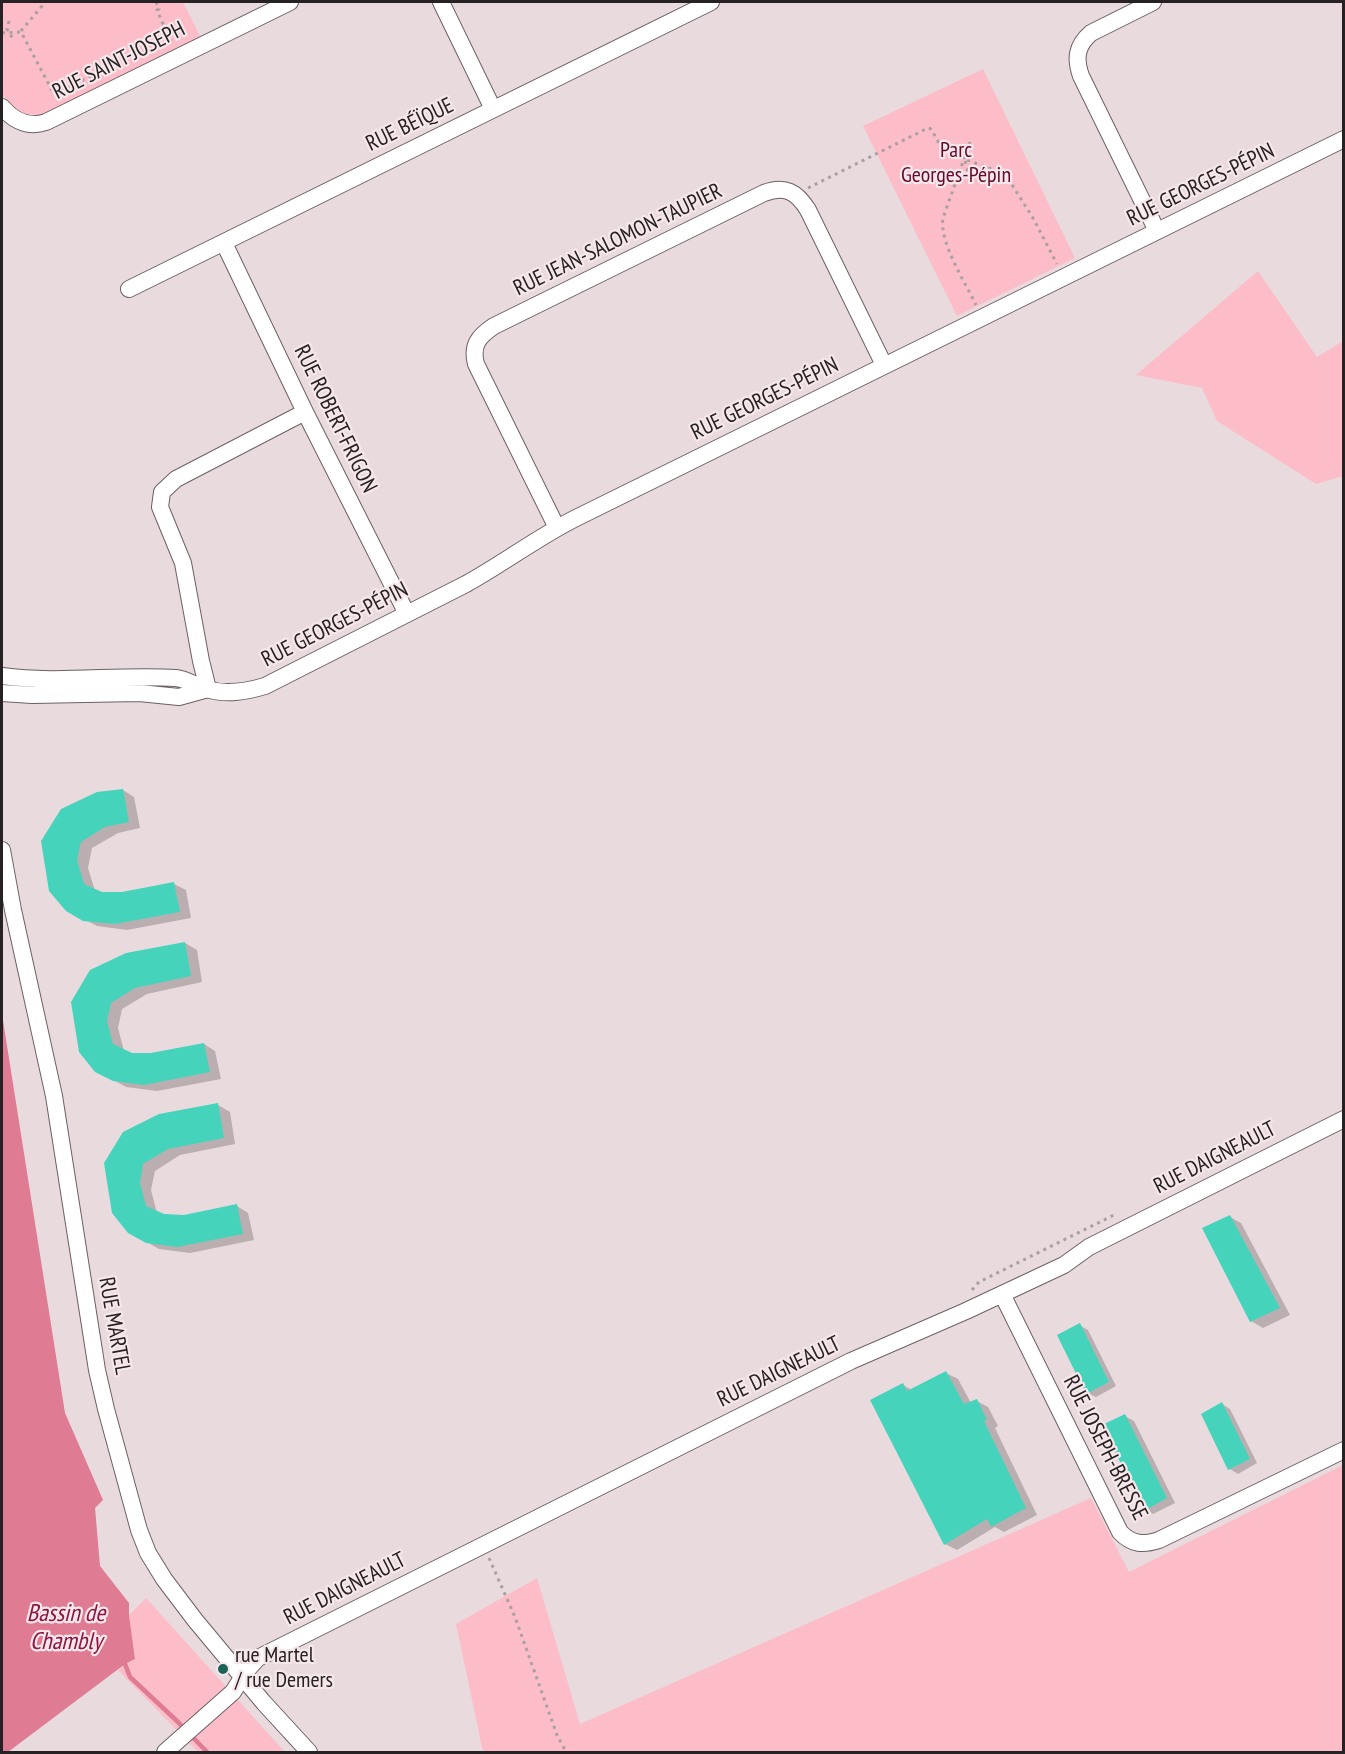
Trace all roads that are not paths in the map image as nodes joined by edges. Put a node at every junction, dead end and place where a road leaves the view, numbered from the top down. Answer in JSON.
{"nodes":[{"id":1,"x":290,"y":2,"type":"edge"},
{"id":2,"x":441,"y":2,"type":"edge"},
{"id":3,"x":711,"y":2,"type":"edge"},
{"id":4,"x":1153,"y":2,"type":"edge"},
{"id":5,"x":2,"y":107,"type":"edge"},
{"id":6,"x":493,"y":109,"type":"junction"},
{"id":7,"x":1344,"y":139,"type":"edge"},
{"id":8,"x":1156,"y":231,"type":"junction"},
{"id":9,"x":224,"y":243,"type":"junction"},
{"id":10,"x":129,"y":289,"type":"dead end"},
{"id":11,"x":884,"y":365,"type":"junction"},
{"id":12,"x":305,"y":412,"type":"junction"},
{"id":13,"x":556,"y":528,"type":"junction"},
{"id":14,"x":407,"y":614,"type":"junction"},
{"id":15,"x":2,"y":676,"type":"edge"},
{"id":16,"x":208,"y":689,"type":"junction"},
{"id":17,"x":2,"y":693,"type":"edge"},
{"id":18,"x":2,"y":850,"type":"edge"},
{"id":19,"x":1344,"y":1119,"type":"edge"},
{"id":20,"x":1002,"y":1294,"type":"junction"},
{"id":21,"x":1344,"y":1450,"type":"edge"},
{"id":22,"x":243,"y":1676,"type":"junction"},
{"id":23,"x":171,"y":1747,"type":"edge"},
{"id":24,"x":309,"y":1752,"type":"edge"}],
"edges":[{"from":1,"to":5,"type":"street","name":"RUE SAINT-JOSEPH"},
{"from":2,"to":6,"type":"street"},
{"from":3,"to":6,"type":"street","name":"RUE BÉÏQUE"},
{"from":4,"to":8,"type":"street"},
{"from":6,"to":9,"type":"street","name":"RUE BÉÏQUE"},
{"from":7,"to":8,"type":"street","name":"RUE GEORGES-PÉPIN"},
{"from":8,"to":11,"type":"street","name":"RUE GEORGES-PÉPIN"},
{"from":9,"to":10,"type":"street","name":"RUE BÉÏQUE"},
{"from":9,"to":12,"type":"street","name":"RUE ROBERT-FRIGON"},
{"from":11,"to":13,"type":"street","name":"RUE GEORGES-PÉPIN"},
{"from":11,"to":13,"type":"street","name":"RUE JEAN-SALOMON-TAUPIER"},
{"from":12,"to":14,"type":"street","name":"RUE ROBERT-FRIGON"},
{"from":12,"to":16,"type":"street"},
{"from":13,"to":14,"type":"street","name":"RUE GEORGES-PÉPIN"},
{"from":14,"to":16,"type":"street","name":"RUE GEORGES-PÉPIN"},
{"from":15,"to":16,"type":"street","name":"RUE GEORGES-PÉPIN"},
{"from":16,"to":17,"type":"street","name":"RUE GEORGES-PÉPIN"},
{"from":18,"to":22,"type":"street","name":"RUE MARTEL"},
{"from":19,"to":20,"type":"street","name":"RUE DAIGNEAULT"},
{"from":20,"to":21,"type":"street","name":"RUE JOSEPH-BRESSE"},
{"from":20,"to":22,"type":"street","name":"RUE DAIGNEAULT"},
{"from":22,"to":23,"type":"street","name":"RUE DAIGNEAULT"},
{"from":22,"to":24,"type":"street","name":"RUE MARTEL"}]}
